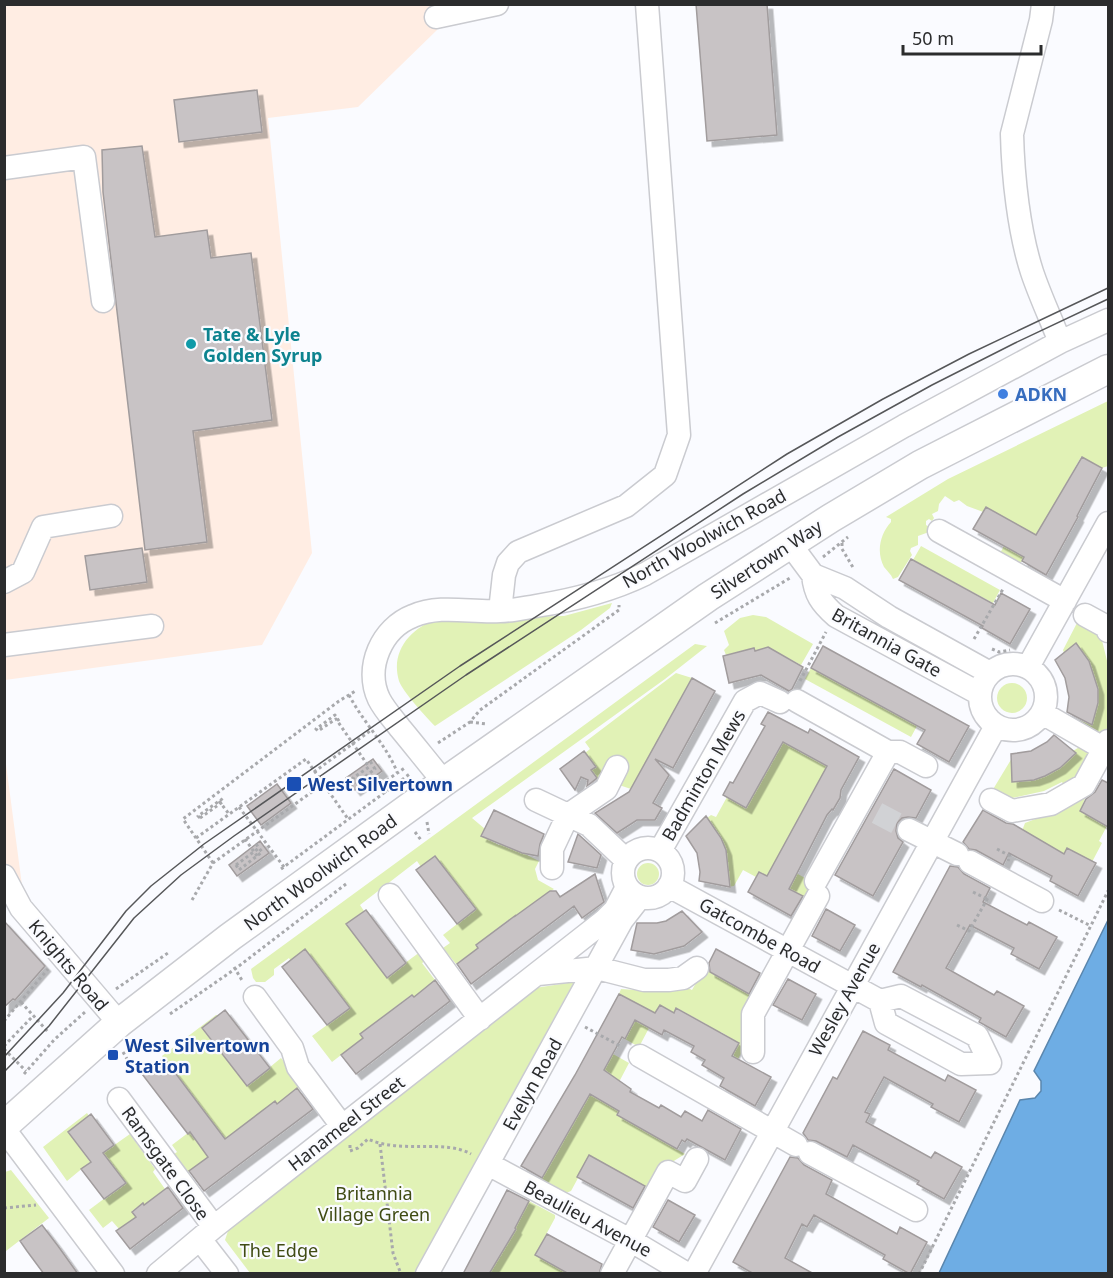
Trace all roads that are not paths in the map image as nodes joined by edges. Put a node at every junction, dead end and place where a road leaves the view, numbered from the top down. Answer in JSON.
{"nodes":[{"id":1,"x":497,"y":4,"type":"edge"},
{"id":2,"x":647,"y":4,"type":"edge"},
{"id":3,"x":1043,"y":4,"type":"edge"},
{"id":4,"x":444,"y":12,"type":"edge"},
{"id":5,"x":4,"y":168,"type":"edge"},
{"id":6,"x":103,"y":301,"type":"dead end"},
{"id":7,"x":1108,"y":320,"type":"edge"},
{"id":8,"x":1060,"y":342,"type":"junction"},
{"id":9,"x":1108,"y":369,"type":"edge"},
{"id":10,"x":111,"y":516,"type":"dead end"},
{"id":11,"x":1108,"y":523,"type":"edge"},
{"id":12,"x":939,"y":531,"type":"dead end"},
{"id":13,"x":790,"y":544,"type":"junction"},
{"id":14,"x":1101,"y":554,"type":"edge"},
{"id":15,"x":813,"y":575,"type":"junction"},
{"id":16,"x":4,"y":582,"type":"edge"},
{"id":17,"x":1065,"y":601,"type":"junction"},
{"id":18,"x":500,"y":611,"type":"junction"},
{"id":19,"x":1084,"y":615,"type":"dead end"},
{"id":20,"x":152,"y":626,"type":"dead end"},
{"id":21,"x":1108,"y":631,"type":"edge"},
{"id":22,"x":4,"y":645,"type":"edge"},
{"id":23,"x":1028,"y":667,"type":"junction"},
{"id":24,"x":990,"y":673,"type":"junction"},
{"id":25,"x":980,"y":694,"type":"junction"},
{"id":26,"x":1042,"y":713,"type":"junction"},
{"id":27,"x":996,"y":726,"type":"junction"},
{"id":28,"x":1107,"y":747,"type":"edge"},
{"id":29,"x":888,"y":752,"type":"junction"},
{"id":30,"x":926,"y":766,"type":"dead end"},
{"id":31,"x":618,"y":767,"type":"dead end"},
{"id":32,"x":444,"y":782,"type":"junction"},
{"id":33,"x":536,"y":800,"type":"dead end"},
{"id":34,"x":991,"y":800,"type":"dead end"},
{"id":35,"x":568,"y":815,"type":"junction"},
{"id":36,"x":909,"y":830,"type":"tunnel mouth"},
{"id":37,"x":932,"y":842,"type":"junction"},
{"id":38,"x":660,"y":851,"type":"junction"},
{"id":39,"x":626,"y":860,"type":"junction"},
{"id":40,"x":552,"y":868,"type":"dead end"},
{"id":41,"x":4,"y":876,"type":"edge"},
{"id":42,"x":669,"y":886,"type":"junction"},
{"id":43,"x":633,"y":892,"type":"junction"},
{"id":44,"x":390,"y":895,"type":"dead end"},
{"id":45,"x":1042,"y":901,"type":"road end"},
{"id":46,"x":788,"y":950,"type":"junction"},
{"id":47,"x":597,"y":968,"type":"junction"},
{"id":48,"x":698,"y":968,"type":"dead end"},
{"id":49,"x":536,"y":975,"type":"junction"},
{"id":50,"x":852,"y":985,"type":"junction"},
{"id":51,"x":255,"y":997,"type":"dead end"},
{"id":52,"x":879,"y":1001,"type":"dead end"},
{"id":53,"x":480,"y":1019,"type":"junction"},
{"id":54,"x":119,"y":1023,"type":"junction"},
{"id":55,"x":753,"y":1052,"type":"dead end"},
{"id":56,"x":640,"y":1056,"type":"road end"},
{"id":57,"x":119,"y":1099,"type":"dead end"},
{"id":58,"x":342,"y":1126,"type":"junction"},
{"id":59,"x":4,"y":1127,"type":"edge"},
{"id":60,"x":772,"y":1132,"type":"junction"},
{"id":61,"x":697,"y":1159,"type":"dead end"},
{"id":62,"x":488,"y":1164,"type":"junction"},
{"id":63,"x":916,"y":1210,"type":"dead end"},
{"id":64,"x":210,"y":1237,"type":"junction"},
{"id":65,"x":630,"y":1240,"type":"junction"},
{"id":66,"x":113,"y":1274,"type":"edge"},
{"id":67,"x":158,"y":1274,"type":"edge"},
{"id":68,"x":227,"y":1274,"type":"edge"},
{"id":69,"x":427,"y":1274,"type":"edge"},
{"id":70,"x":612,"y":1274,"type":"edge"},
{"id":71,"x":687,"y":1274,"type":"edge"},
{"id":72,"x":694,"y":1274,"type":"edge"}],
"edges":[{"from":1,"to":4,"type":"street"},
{"from":2,"to":18,"type":"street"},
{"from":3,"to":8,"type":"street"},
{"from":5,"to":6,"type":"street"},
{"from":7,"to":8,"type":"street","name":"North Woolwich Road"},
{"from":8,"to":18,"type":"street","name":"North Woolwich Road"},
{"from":9,"to":13,"type":"main road","name":"Silvertown Way"},
{"from":10,"to":16,"type":"street"},
{"from":11,"to":14,"type":"street"},
{"from":12,"to":17,"type":"street"},
{"from":13,"to":15,"type":"street","name":"Britannia Gate"},
{"from":13,"to":32,"type":"main road","name":"Silvertown Way"},
{"from":14,"to":17,"type":"street"},
{"from":15,"to":24,"type":"street","name":"Britannia Gate"},
{"from":15,"to":25,"type":"street","name":"Britannia Gate"},
{"from":17,"to":23,"type":"street"},
{"from":18,"to":32,"type":"street","name":"North Woolwich Road"},
{"from":19,"to":21,"type":"street"},
{"from":20,"to":22,"type":"street"},
{"from":23,"to":24,"type":"street"},
{"from":23,"to":26,"type":"street"},
{"from":24,"to":25,"type":"street"},
{"from":25,"to":27,"type":"street"},
{"from":26,"to":27,"type":"street"},
{"from":26,"to":28,"type":"street"},
{"from":27,"to":37,"type":"street","name":"Wesley Avenue"},
{"from":28,"to":34,"type":"street"},
{"from":29,"to":30,"type":"street","name":"Badminton Mews"},
{"from":29,"to":38,"type":"street","name":"Badminton Mews"},
{"from":29,"to":46,"type":"street"},
{"from":31,"to":35,"type":"street"},
{"from":32,"to":54,"type":"main road","name":"North Woolwich Road"},
{"from":33,"to":35,"type":"street"},
{"from":35,"to":39,"type":"street"},
{"from":35,"to":40,"type":"street"},
{"from":36,"to":37,"type":"street"},
{"from":37,"to":45,"type":"street"},
{"from":37,"to":50,"type":"street","name":"Wesley Avenue"},
{"from":38,"to":39,"type":"street"},
{"from":38,"to":42,"type":"street"},
{"from":39,"to":43,"type":"street"},
{"from":41,"to":54,"type":"street","name":"Knights Road"},
{"from":42,"to":43,"type":"street"},
{"from":42,"to":46,"type":"street","name":"Gatcombe Road"},
{"from":43,"to":47,"type":"street","name":"Evelyn Road"},
{"from":43,"to":49,"type":"street","name":"Hanameel Street"},
{"from":44,"to":53,"type":"street"},
{"from":46,"to":50,"type":"street","name":"Gatcombe Road"},
{"from":46,"to":55,"type":"street"},
{"from":47,"to":48,"type":"street"},
{"from":47,"to":49,"type":"street"},
{"from":47,"to":62,"type":"street","name":"Evelyn Road"},
{"from":49,"to":53,"type":"street","name":"Hanameel Street"},
{"from":50,"to":52,"type":"street","name":"Gatcombe Road"},
{"from":50,"to":60,"type":"street","name":"Wesley Avenue"},
{"from":51,"to":58,"type":"street"},
{"from":53,"to":58,"type":"street","name":"Hanameel Street"},
{"from":54,"to":59,"type":"main road","name":"North Woolwich Road"},
{"from":56,"to":60,"type":"street"},
{"from":57,"to":64,"type":"street","name":"Ramsgate Close"},
{"from":58,"to":64,"type":"street","name":"Hanameel Street"},
{"from":59,"to":66,"type":"street"},
{"from":60,"to":63,"type":"street"},
{"from":60,"to":72,"type":"street","name":"Wesley Avenue"},
{"from":61,"to":65,"type":"street"},
{"from":62,"to":65,"type":"street","name":"Beaulieu Avenue"},
{"from":62,"to":69,"type":"street","name":"Evelyn Road"},
{"from":64,"to":67,"type":"street","name":"Hanameel Street"},
{"from":64,"to":68,"type":"street","name":"Ramsgate Close"},
{"from":65,"to":70,"type":"street"},
{"from":65,"to":71,"type":"street","name":"Beaulieu Avenue"}]}
